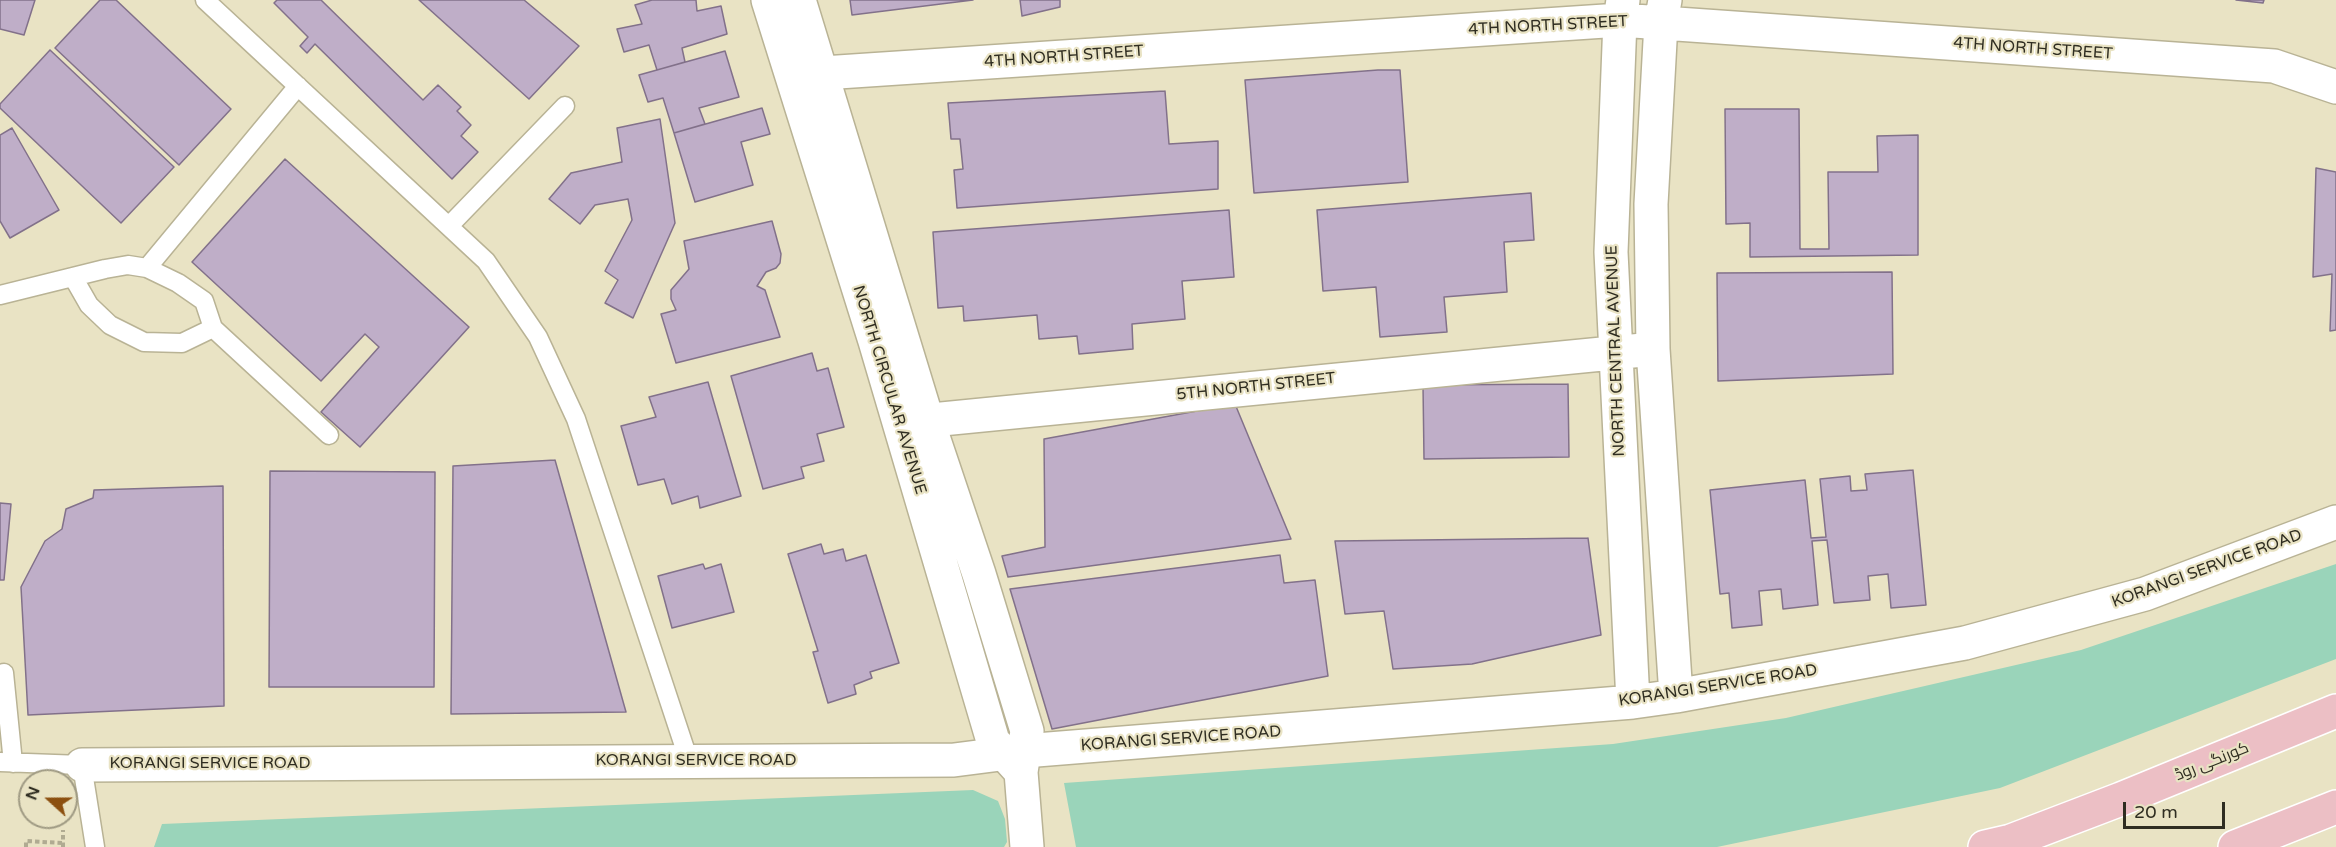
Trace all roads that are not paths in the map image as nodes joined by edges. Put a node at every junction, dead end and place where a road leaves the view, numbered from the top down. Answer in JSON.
{"nodes":[{"id":1,"x":205,"y":0,"type":"edge"},
{"id":2,"x":768,"y":0,"type":"edge"},
{"id":3,"x":799,"y":0,"type":"edge"},
{"id":4,"x":1621,"y":10,"type":"edge"},
{"id":5,"x":1663,"y":12,"type":"edge"},
{"id":6,"x":808,"y":76,"type":"junction"},
{"id":7,"x":298,"y":86,"type":"junction"},
{"id":8,"x":2336,"y":87,"type":"edge"},
{"id":9,"x":565,"y":106,"type":"dead end"},
{"id":10,"x":449,"y":226,"type":"junction"},
{"id":11,"x":147,"y":268,"type":"junction"},
{"id":12,"x":73,"y":277,"type":"junction"},
{"id":13,"x":0,"y":295,"type":"edge"},
{"id":14,"x":213,"y":328,"type":"junction"},
{"id":15,"x":1653,"y":349,"type":"junction"},
{"id":16,"x":1614,"y":353,"type":"junction"},
{"id":17,"x":913,"y":421,"type":"junction"},
{"id":18,"x":329,"y":435,"type":"dead end"},
{"id":19,"x":2336,"y":522,"type":"edge"},
{"id":20,"x":0,"y":674,"type":"edge"},
{"id":21,"x":1676,"y":696,"type":"junction"},
{"id":22,"x":1633,"y":702,"type":"junction"},
{"id":23,"x":2336,"y":711,"type":"edge"},
{"id":24,"x":1016,"y":759,"type":"junction"},
{"id":25,"x":690,"y":761,"type":"junction"},
{"id":26,"x":7,"y":763,"type":"edge"},
{"id":27,"x":82,"y":765,"type":"junction"},
{"id":28,"x":2336,"y":807,"type":"edge"},
{"id":29,"x":95,"y":847,"type":"edge"},
{"id":30,"x":1027,"y":847,"type":"edge"},
{"id":31,"x":1985,"y":847,"type":"edge"},
{"id":32,"x":2235,"y":847,"type":"edge"}],
"edges":[{"from":1,"to":7,"type":"lane"},
{"from":2,"to":6,"type":"street","name":"NORTH CIRCULAR AVENUE"},
{"from":3,"to":6,"type":"street","name":"NORTH CIRCULAR AVENUE"},
{"from":4,"to":5,"type":"street","name":"4TH NORTH STREET"},
{"from":4,"to":6,"type":"street","name":"4TH NORTH STREET"},
{"from":4,"to":16,"type":"street","name":"NORTH CENTRAL AVENUE"},
{"from":5,"to":8,"type":"street","name":"4TH NORTH STREET"},
{"from":5,"to":15,"type":"street"},
{"from":6,"to":17,"type":"street","name":"NORTH CIRCULAR AVENUE"},
{"from":7,"to":10,"type":"lane"},
{"from":7,"to":11,"type":"lane"},
{"from":9,"to":10,"type":"lane"},
{"from":10,"to":25,"type":"lane"},
{"from":11,"to":12,"type":"lane"},
{"from":11,"to":14,"type":"lane"},
{"from":12,"to":13,"type":"lane"},
{"from":12,"to":14,"type":"lane"},
{"from":14,"to":18,"type":"lane"},
{"from":15,"to":16,"type":"street","name":"5TH NORTH STREET"},
{"from":15,"to":21,"type":"street"},
{"from":16,"to":17,"type":"street","name":"5TH NORTH STREET"},
{"from":16,"to":22,"type":"street","name":"NORTH CENTRAL AVENUE"},
{"from":17,"to":24,"type":"street","name":"NORTH CIRCULAR AVENUE"},
{"from":19,"to":21,"type":"street","name":"KORANGI SERVICE ROAD"},
{"from":20,"to":26,"type":"lane"},
{"from":21,"to":22,"type":"street","name":"KORANGI SERVICE ROAD"},
{"from":22,"to":24,"type":"street","name":"KORANGI SERVICE ROAD"},
{"from":23,"to":31,"type":"main road","name":"کورنگی روڈ"},
{"from":24,"to":25,"type":"street","name":"KORANGI SERVICE ROAD"},
{"from":24,"to":30,"type":"street","name":"NORTH CIRCULAR AVENUE"},
{"from":25,"to":27,"type":"street","name":"KORANGI SERVICE ROAD"},
{"from":26,"to":27,"type":"lane","name":"KORANGI SERVICE ROAD"},
{"from":27,"to":29,"type":"lane"},
{"from":28,"to":32,"type":"main road"}]}
